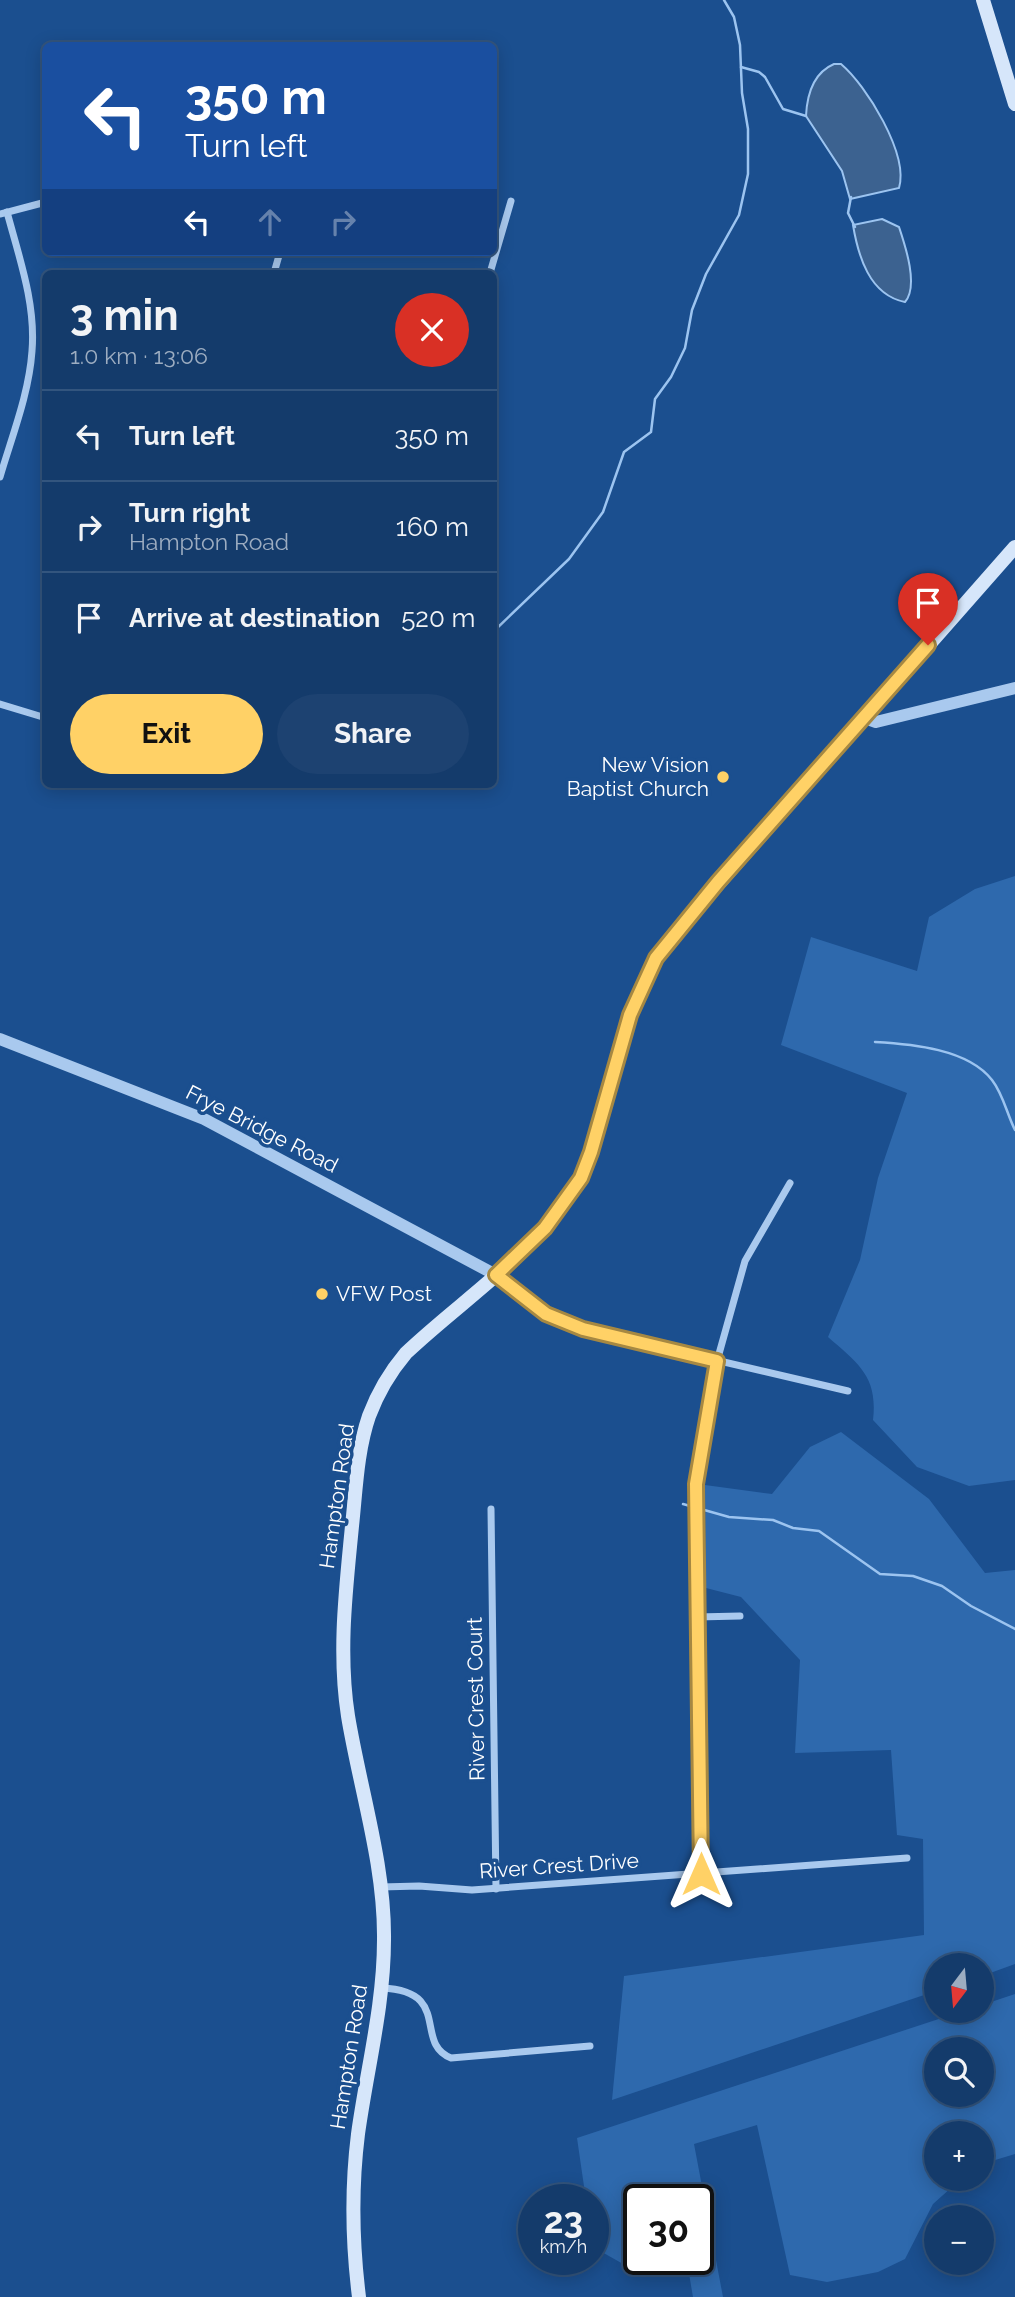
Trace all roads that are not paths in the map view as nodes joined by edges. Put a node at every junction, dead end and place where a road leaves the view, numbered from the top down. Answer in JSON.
{"nodes":[{"id":1,"x":983,"y":0,"type":"edge"},
{"id":2,"x":1015,"y":104,"type":"edge"},
{"id":3,"x":511,"y":201,"type":"dead end"},
{"id":4,"x":42,"y":203,"type":"edge"},
{"id":5,"x":4,"y":213,"type":"edge"},
{"id":6,"x":497,"y":249,"type":"edge"},
{"id":7,"x":0,"y":477,"type":"edge"},
{"id":8,"x":1015,"y":547,"type":"edge"},
{"id":9,"x":1015,"y":688,"type":"edge"},
{"id":10,"x":0,"y":704,"type":"edge"},
{"id":11,"x":42,"y":717,"type":"edge"},
{"id":12,"x":862,"y":717,"type":"junction"},
{"id":13,"x":0,"y":1039,"type":"edge"},
{"id":14,"x":790,"y":1183,"type":"dead end"},
{"id":15,"x":496,"y":1275,"type":"junction"},
{"id":16,"x":717,"y":1361,"type":"junction"},
{"id":17,"x":848,"y":1391,"type":"dead end"},
{"id":18,"x":491,"y":1509,"type":"dead end"},
{"id":19,"x":740,"y":1616,"type":"dead end"},
{"id":20,"x":697,"y":1617,"type":"junction"},
{"id":21,"x":907,"y":1858,"type":"dead end"},
{"id":22,"x":701,"y":1874,"type":"junction"},
{"id":23,"x":380,"y":1887,"type":"junction"},
{"id":24,"x":496,"y":1889,"type":"junction"},
{"id":25,"x":382,"y":1988,"type":"junction"},
{"id":26,"x":590,"y":2046,"type":"dead end"},
{"id":27,"x":359,"y":2297,"type":"edge"}],
"edges":[{"from":1,"to":2,"type":"main road"},
{"from":3,"to":6,"type":"street"},
{"from":4,"to":5,"type":"street"},
{"from":5,"to":7,"type":"street"},
{"from":8,"to":12,"type":"main road","name":"Hampton Road"},
{"from":9,"to":12,"type":"street"},
{"from":10,"to":11,"type":"street"},
{"from":12,"to":15,"type":"main road","name":"Hampton Road"},
{"from":13,"to":15,"type":"street","name":"Frye Bridge Road"},
{"from":14,"to":16,"type":"street"},
{"from":15,"to":16,"type":"street"},
{"from":15,"to":23,"type":"main road","name":"Hampton Road"},
{"from":16,"to":17,"type":"street"},
{"from":16,"to":20,"type":"street"},
{"from":18,"to":24,"type":"street","name":"River Crest Court"},
{"from":19,"to":20,"type":"street"},
{"from":20,"to":22,"type":"street"},
{"from":21,"to":22,"type":"street","name":"River Crest Drive"},
{"from":22,"to":24,"type":"street","name":"River Crest Drive"},
{"from":23,"to":24,"type":"street","name":"River Crest Drive"},
{"from":23,"to":25,"type":"main road","name":"Hampton Road"},
{"from":25,"to":26,"type":"street"},
{"from":25,"to":27,"type":"main road","name":"Hampton Road"}]}
